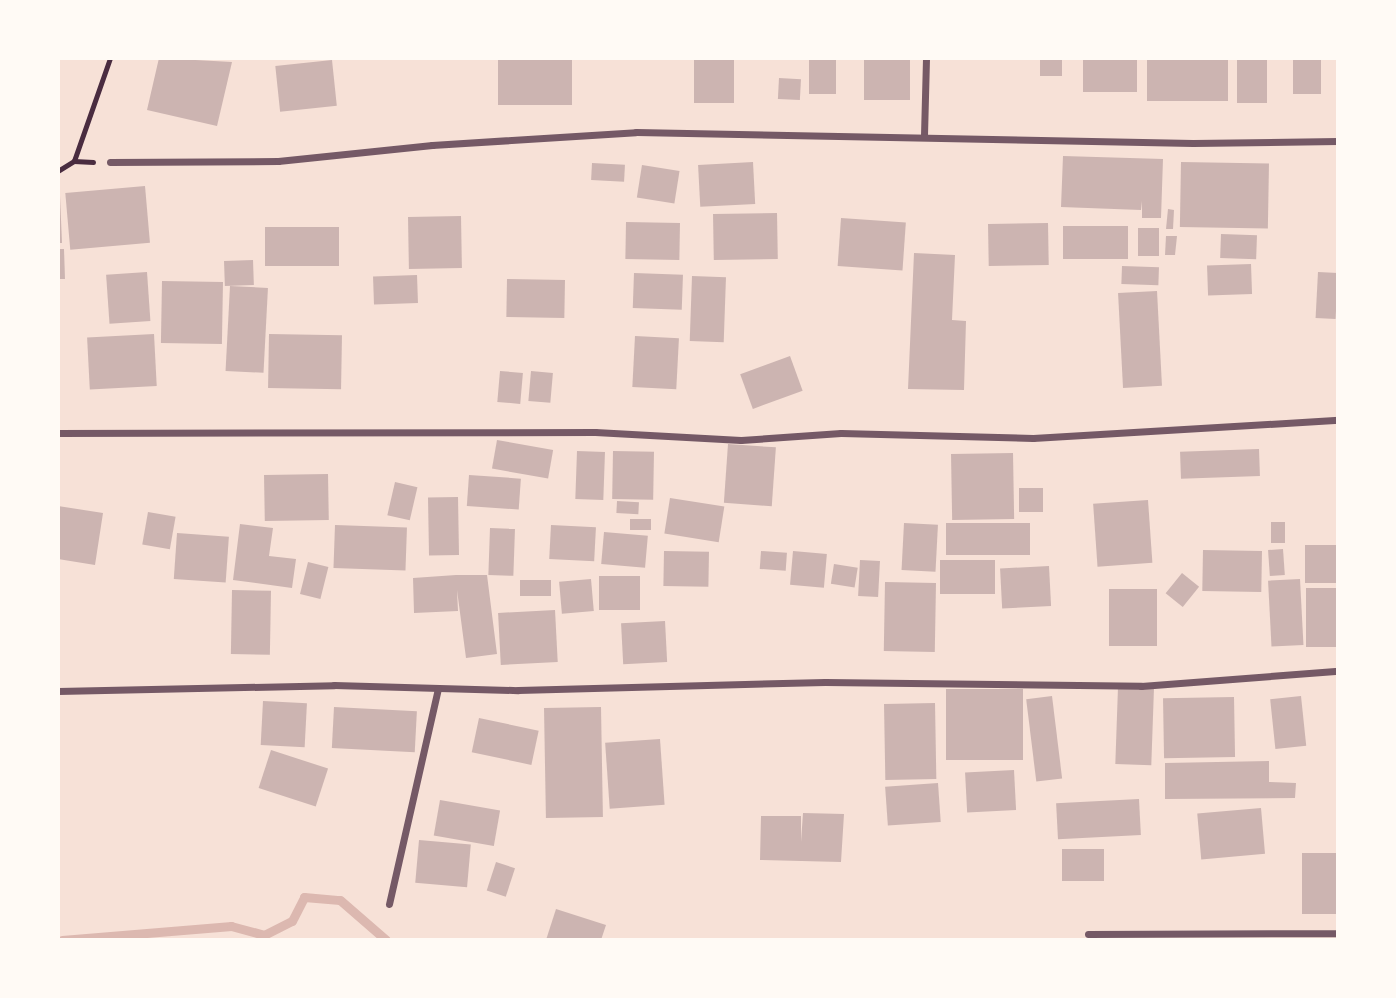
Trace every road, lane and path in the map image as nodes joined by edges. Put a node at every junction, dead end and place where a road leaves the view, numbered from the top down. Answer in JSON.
{"nodes":[{"id":1,"x":110,"y":58,"type":"edge"},
{"id":2,"x":926,"y":58,"type":"edge"},
{"id":3,"x":924,"y":135,"type":"junction"},
{"id":4,"x":1338,"y":141,"type":"edge"},
{"id":5,"x":110,"y":162,"type":"dead end"},
{"id":6,"x":58,"y":171,"type":"edge"},
{"id":7,"x":1338,"y":420,"type":"edge"},
{"id":8,"x":58,"y":433,"type":"edge"},
{"id":9,"x":1338,"y":671,"type":"edge"},
{"id":10,"x":438,"y":688,"type":"junction"},
{"id":11,"x":58,"y":691,"type":"edge"},
{"id":12,"x":389,"y":904,"type":"dead end"},
{"id":13,"x":1338,"y":933,"type":"edge"},
{"id":14,"x":1088,"y":934,"type":"dead end"}],
"edges":[{"from":1,"to":6,"type":"path"},
{"from":2,"to":3,"type":"street"},
{"from":3,"to":4,"type":"street"},
{"from":3,"to":5,"type":"street"},
{"from":7,"to":8,"type":"street"},
{"from":9,"to":10,"type":"street"},
{"from":10,"to":11,"type":"street"},
{"from":10,"to":12,"type":"street"},
{"from":13,"to":14,"type":"street"}]}
